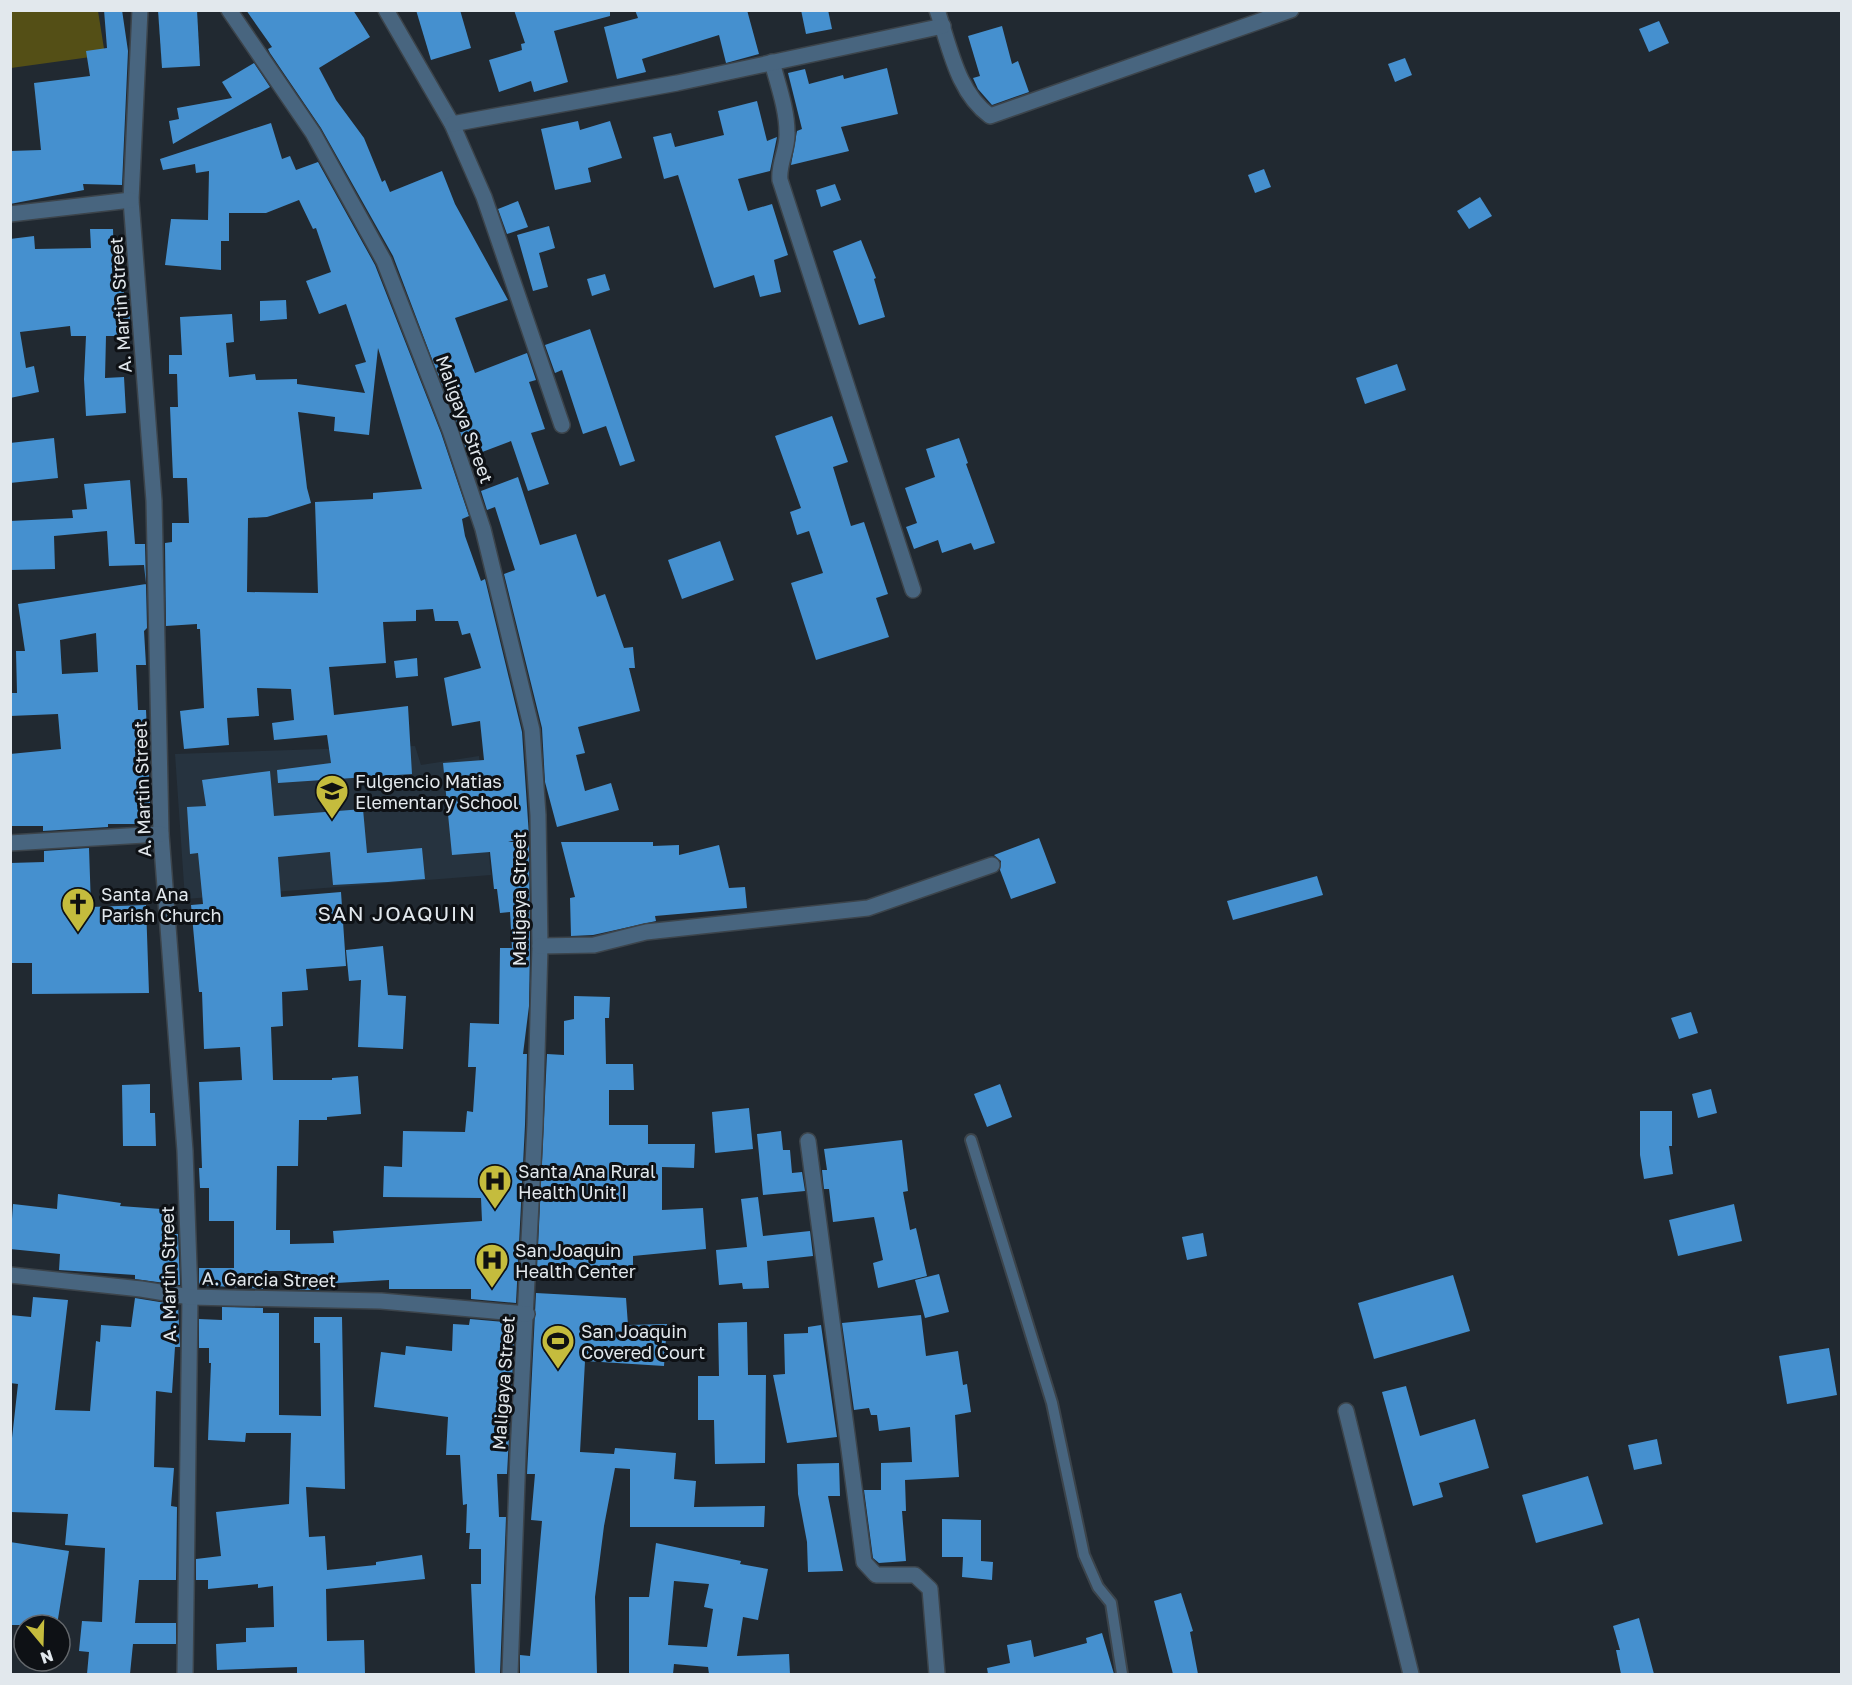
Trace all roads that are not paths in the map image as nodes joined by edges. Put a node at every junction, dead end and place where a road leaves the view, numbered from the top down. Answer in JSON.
{"nodes":[{"id":1,"x":140,"y":10,"type":"edge"},
{"id":2,"x":229,"y":10,"type":"edge"},
{"id":3,"x":386,"y":10,"type":"edge"},
{"id":4,"x":937,"y":10,"type":"edge"},
{"id":5,"x":1291,"y":10,"type":"edge"},
{"id":6,"x":943,"y":26,"type":"junction"},
{"id":7,"x":772,"y":62,"type":"junction"},
{"id":8,"x":452,"y":124,"type":"junction"},
{"id":9,"x":131,"y":200,"type":"junction"},
{"id":10,"x":10,"y":214,"type":"edge"},
{"id":11,"x":562,"y":425,"type":"dead end"},
{"id":12,"x":912,"y":590,"type":"dead end"},
{"id":13,"x":161,"y":834,"type":"junction"},
{"id":14,"x":10,"y":843,"type":"edge"},
{"id":15,"x":992,"y":865,"type":"dead end"},
{"id":16,"x":540,"y":946,"type":"junction"},
{"id":17,"x":971,"y":1140,"type":"dead end"},
{"id":18,"x":808,"y":1141,"type":"dead end"},
{"id":19,"x":10,"y":1275,"type":"edge"},
{"id":20,"x":190,"y":1297,"type":"junction"},
{"id":21,"x":527,"y":1314,"type":"junction"},
{"id":22,"x":1346,"y":1411,"type":"dead end"},
{"id":23,"x":185,"y":1674,"type":"edge"},
{"id":24,"x":510,"y":1674,"type":"edge"},
{"id":25,"x":937,"y":1674,"type":"edge"},
{"id":26,"x":1122,"y":1674,"type":"edge"},
{"id":27,"x":1411,"y":1674,"type":"edge"}],
"edges":[{"from":1,"to":9,"type":"street","name":"A. Martin Street"},
{"from":2,"to":16,"type":"street","name":"Maligaya Street"},
{"from":3,"to":8,"type":"street"},
{"from":4,"to":6,"type":"street"},
{"from":5,"to":6,"type":"street"},
{"from":6,"to":7,"type":"street"},
{"from":7,"to":8,"type":"street"},
{"from":7,"to":12,"type":"street"},
{"from":8,"to":11,"type":"street"},
{"from":9,"to":10,"type":"street"},
{"from":9,"to":13,"type":"street","name":"A. Martin Street"},
{"from":13,"to":14,"type":"street"},
{"from":13,"to":20,"type":"street","name":"A. Martin Street"},
{"from":15,"to":16,"type":"street"},
{"from":16,"to":21,"type":"street","name":"Maligaya Street"},
{"from":17,"to":26,"type":"lane"},
{"from":18,"to":25,"type":"street"},
{"from":19,"to":20,"type":"street","name":"A. Garcia Street"},
{"from":20,"to":21,"type":"street","name":"A. Garcia Street"},
{"from":20,"to":23,"type":"street","name":"A. Martin Street"},
{"from":21,"to":24,"type":"street","name":"Maligaya Street"},
{"from":22,"to":27,"type":"street"}]}
